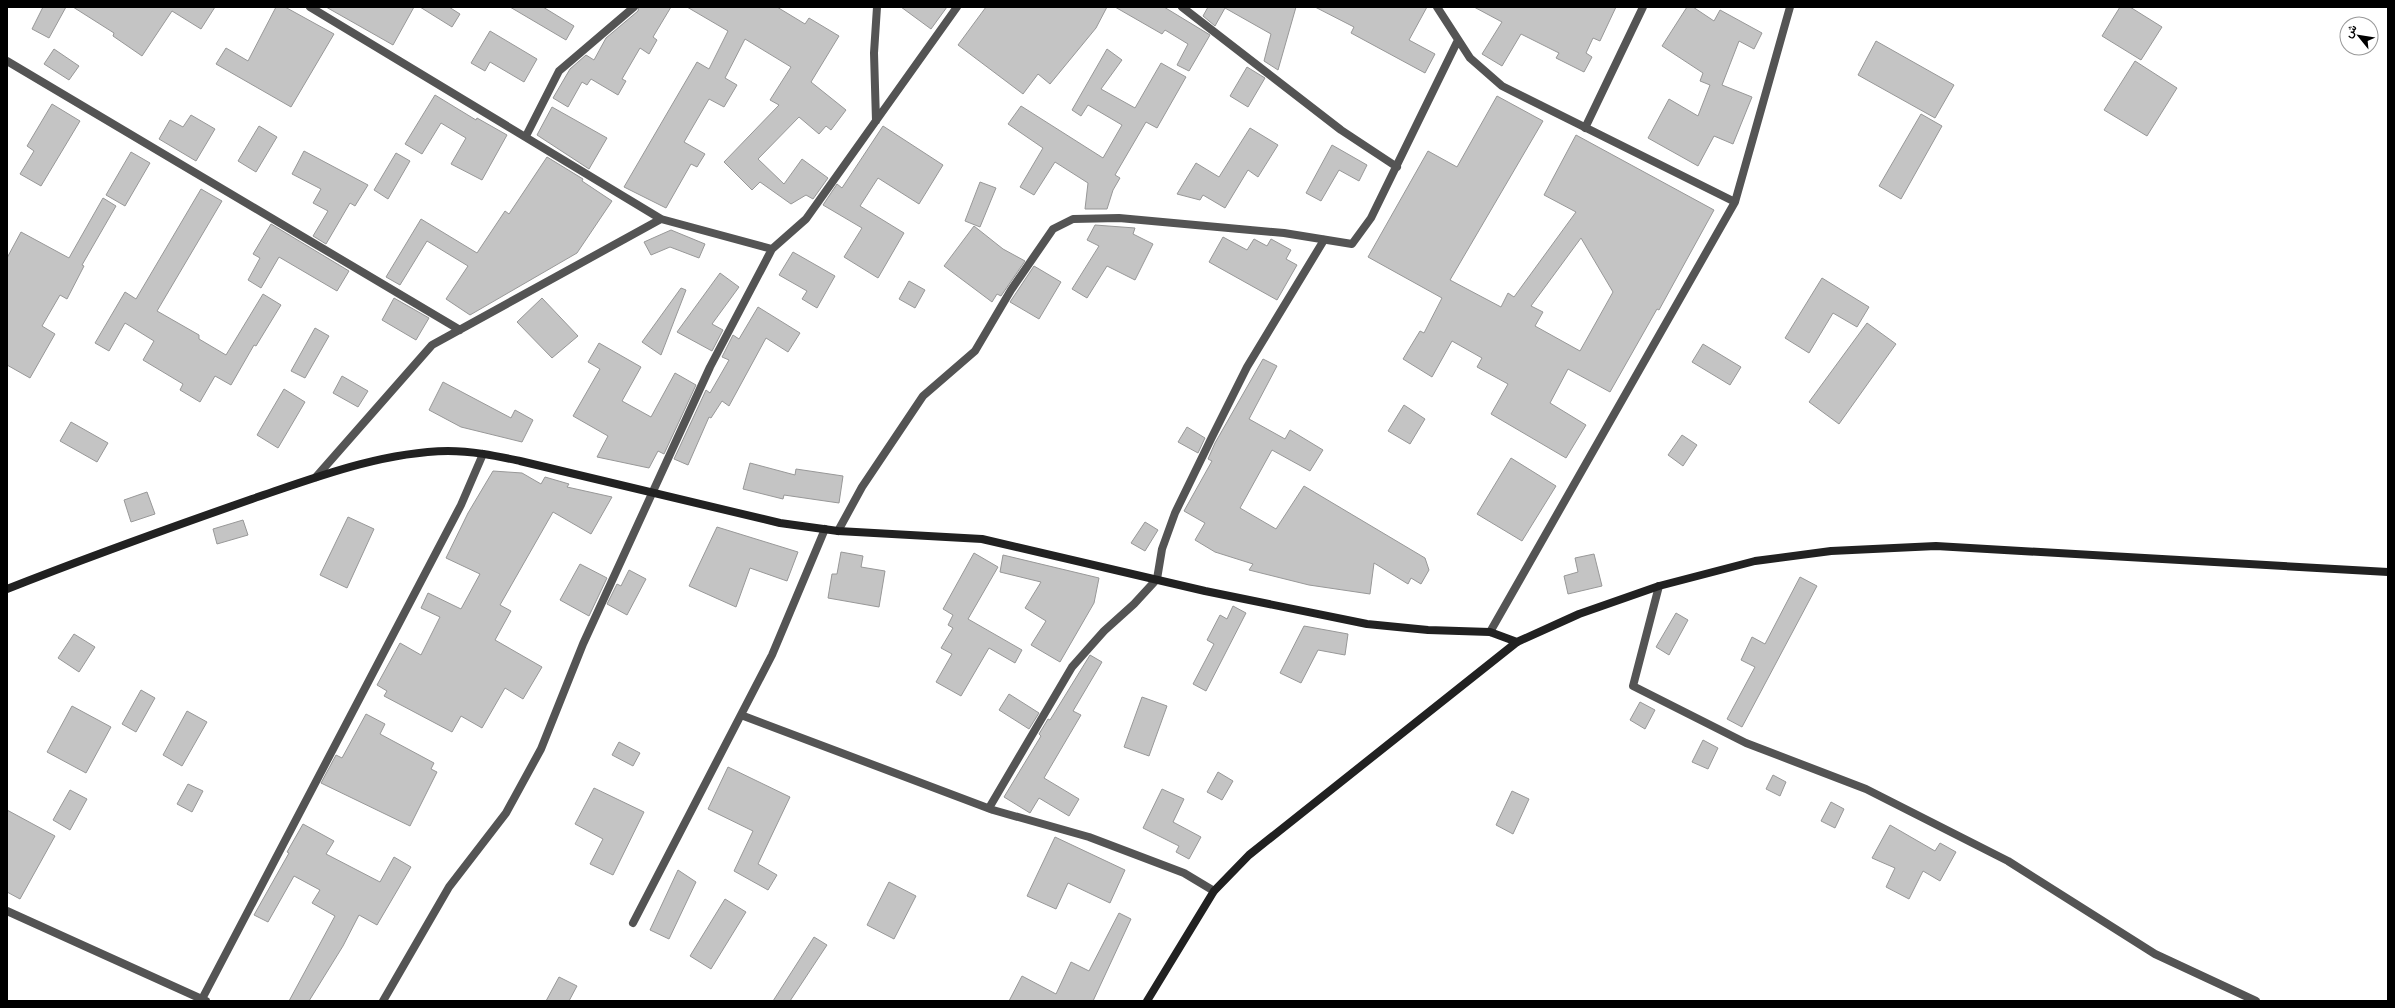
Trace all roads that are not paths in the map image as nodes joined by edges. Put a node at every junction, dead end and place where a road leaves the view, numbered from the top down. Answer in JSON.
{"nodes":[{"id":1,"x":310,"y":7,"type":"edge"},
{"id":2,"x":634,"y":7,"type":"edge"},
{"id":3,"x":877,"y":7,"type":"edge"},
{"id":4,"x":957,"y":7,"type":"edge"},
{"id":5,"x":1182,"y":7,"type":"edge"},
{"id":6,"x":1437,"y":7,"type":"edge"},
{"id":7,"x":1642,"y":7,"type":"edge"},
{"id":8,"x":1790,"y":7,"type":"edge"},
{"id":9,"x":1458,"y":40,"type":"junction"},
{"id":10,"x":7,"y":61,"type":"edge"},
{"id":11,"x":876,"y":121,"type":"junction"},
{"id":12,"x":1585,"y":128,"type":"junction"},
{"id":13,"x":526,"y":136,"type":"junction"},
{"id":14,"x":1397,"y":167,"type":"junction"},
{"id":15,"x":1735,"y":202,"type":"junction"},
{"id":16,"x":661,"y":219,"type":"junction"},
{"id":17,"x":1324,"y":240,"type":"junction"},
{"id":18,"x":772,"y":249,"type":"junction"},
{"id":19,"x":460,"y":330,"type":"junction"},
{"id":20,"x":483,"y":454,"type":"junction"},
{"id":21,"x":316,"y":477,"type":"junction"},
{"id":22,"x":652,"y":494,"type":"junction"},
{"id":23,"x":825,"y":529,"type":"junction"},
{"id":24,"x":838,"y":531,"type":"junction"},
{"id":25,"x":2388,"y":572,"type":"edge"},
{"id":26,"x":1157,"y":580,"type":"junction"},
{"id":27,"x":1659,"y":586,"type":"junction"},
{"id":28,"x":7,"y":589,"type":"edge"},
{"id":29,"x":1490,"y":632,"type":"junction"},
{"id":30,"x":1517,"y":642,"type":"junction"},
{"id":31,"x":741,"y":715,"type":"junction"},
{"id":32,"x":989,"y":808,"type":"junction"},
{"id":33,"x":1214,"y":891,"type":"junction"},
{"id":34,"x":7,"y":911,"type":"edge"},
{"id":35,"x":633,"y":924,"type":"dead end"},
{"id":36,"x":204,"y":1000,"type":"edge"},
{"id":37,"x":383,"y":1001,"type":"edge"},
{"id":38,"x":1147,"y":1001,"type":"edge"},
{"id":39,"x":2256,"y":1001,"type":"edge"}],
"edges":[{"from":1,"to":13,"type":"street"},
{"from":2,"to":13,"type":"street"},
{"from":3,"to":11,"type":"street"},
{"from":4,"to":11,"type":"street"},
{"from":5,"to":14,"type":"street"},
{"from":6,"to":9,"type":"street"},
{"from":7,"to":12,"type":"street"},
{"from":8,"to":15,"type":"street"},
{"from":9,"to":12,"type":"street"},
{"from":9,"to":14,"type":"street"},
{"from":10,"to":19,"type":"street"},
{"from":11,"to":18,"type":"street"},
{"from":12,"to":15,"type":"street"},
{"from":13,"to":16,"type":"street"},
{"from":14,"to":17,"type":"street"},
{"from":15,"to":29,"type":"street"},
{"from":16,"to":18,"type":"street"},
{"from":16,"to":19,"type":"street"},
{"from":17,"to":24,"type":"street"},
{"from":17,"to":26,"type":"street"},
{"from":18,"to":22,"type":"street"},
{"from":19,"to":21,"type":"street"},
{"from":20,"to":21,"type":"street"},
{"from":20,"to":22,"type":"street"},
{"from":20,"to":36,"type":"street"},
{"from":21,"to":28,"type":"street"},
{"from":22,"to":23,"type":"street"},
{"from":22,"to":37,"type":"street"},
{"from":23,"to":24,"type":"street"},
{"from":23,"to":31,"type":"street"},
{"from":24,"to":26,"type":"street"},
{"from":25,"to":27,"type":"street"},
{"from":26,"to":29,"type":"street"},
{"from":26,"to":32,"type":"street"},
{"from":27,"to":30,"type":"street"},
{"from":27,"to":39,"type":"street"},
{"from":29,"to":30,"type":"street"},
{"from":30,"to":33,"type":"street"},
{"from":31,"to":32,"type":"street"},
{"from":31,"to":35,"type":"street"},
{"from":32,"to":33,"type":"street"},
{"from":33,"to":38,"type":"street"},
{"from":34,"to":36,"type":"street"}]}
